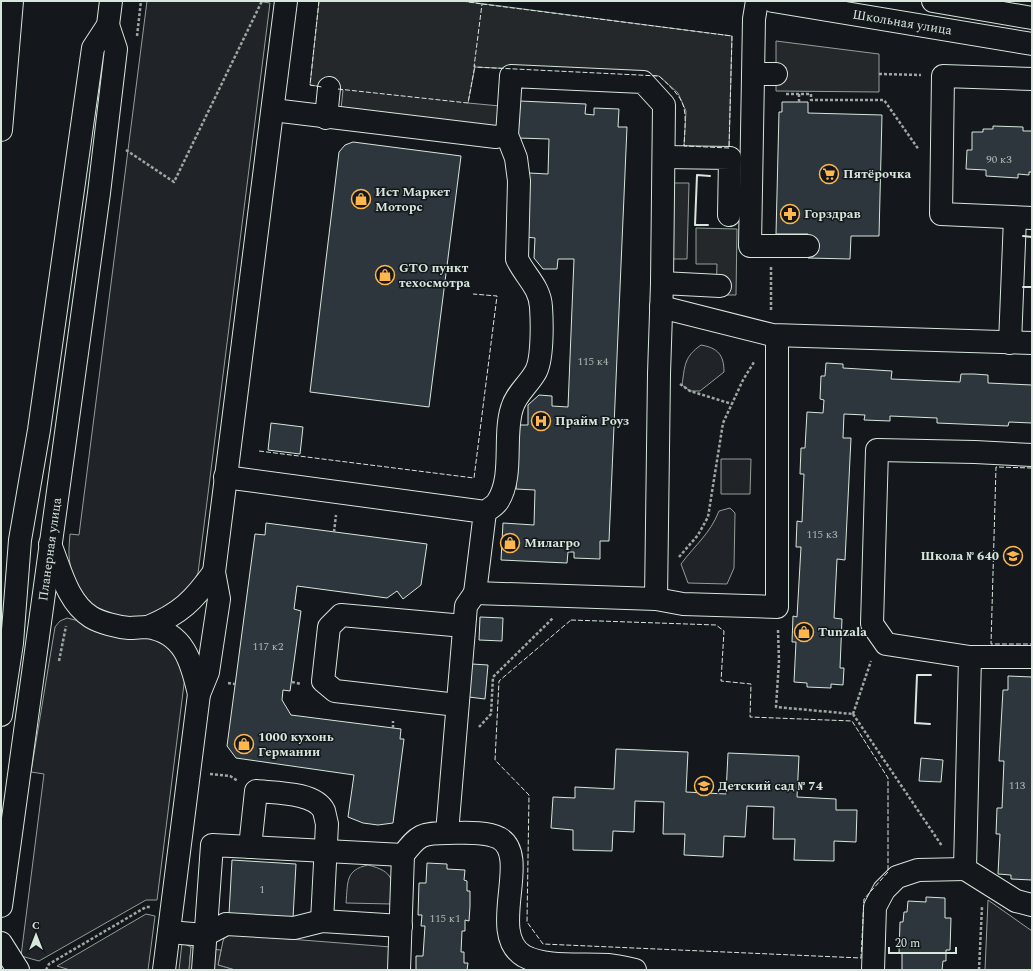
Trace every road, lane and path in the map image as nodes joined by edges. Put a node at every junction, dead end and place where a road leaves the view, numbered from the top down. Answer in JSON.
{"nodes":[{"id":1,"x":12,"y":1,"type":"edge"},
{"id":2,"x":111,"y":1,"type":"edge"},
{"id":3,"x":262,"y":1,"type":"edge"},
{"id":4,"x":286,"y":1,"type":"edge"},
{"id":5,"x":757,"y":1,"type":"edge"},
{"id":6,"x":773,"y":1,"type":"edge"},
{"id":7,"x":933,"y":1,"type":"edge"},
{"id":8,"x":1032,"y":18,"type":"edge"},
{"id":9,"x":108,"y":25,"type":"junction"},
{"id":10,"x":1032,"y":44,"type":"edge"},
{"id":11,"x":776,"y":74,"type":"dead end"},
{"id":12,"x":879,"y":74,"type":"dead end"},
{"id":13,"x":904,"y":75,"type":"dead end"},
{"id":14,"x":1032,"y":79,"type":"edge"},
{"id":15,"x":754,"y":84,"type":"junction"},
{"id":16,"x":329,"y":88,"type":"dead end"},
{"id":17,"x":799,"y":94,"type":"junction"},
{"id":18,"x":799,"y":102,"type":"dead end"},
{"id":19,"x":273,"y":110,"type":"junction"},
{"id":20,"x":326,"y":118,"type":"junction"},
{"id":21,"x":900,"y":123,"type":"dead end"},
{"id":22,"x":1,"y":130,"type":"edge"},
{"id":23,"x":507,"y":134,"type":"junction"},
{"id":24,"x":122,"y":148,"type":"dead end"},
{"id":25,"x":664,"y":157,"type":"junction"},
{"id":26,"x":729,"y":215,"type":"dead end"},
{"id":27,"x":1024,"y":218,"type":"edge"},
{"id":28,"x":771,"y":246,"type":"junction"},
{"id":29,"x":808,"y":246,"type":"dead end"},
{"id":30,"x":662,"y":284,"type":"junction"},
{"id":31,"x":720,"y":286,"type":"dead end"},
{"id":32,"x":661,"y":307,"type":"junction"},
{"id":33,"x":774,"y":335,"type":"junction"},
{"id":34,"x":1010,"y":343,"type":"junction"},
{"id":35,"x":1032,"y":343,"type":"edge"},
{"id":36,"x":659,"y":374,"type":"junction"},
{"id":37,"x":732,"y":404,"type":"junction"},
{"id":38,"x":1032,"y":455,"type":"edge"},
{"id":39,"x":225,"y":477,"type":"junction"},
{"id":40,"x":484,"y":512,"type":"junction"},
{"id":41,"x":336,"y":520,"type":"dead end"},
{"id":42,"x":334,"y":532,"type":"dead end"},
{"id":43,"x":20,"y":540,"type":"junction"},
{"id":44,"x":50,"y":544,"type":"junction"},
{"id":45,"x":678,"y":559,"type":"dead end"},
{"id":46,"x":214,"y":572,"type":"junction"},
{"id":47,"x":1,"y":585,"type":"edge"},
{"id":48,"x":475,"y":593,"type":"junction"},
{"id":49,"x":574,"y":597,"type":"junction"},
{"id":50,"x":656,"y":599,"type":"junction"},
{"id":51,"x":76,"y":602,"type":"junction"},
{"id":52,"x":777,"y":607,"type":"junction"},
{"id":53,"x":872,"y":624,"type":"junction"},
{"id":54,"x":464,"y":626,"type":"junction"},
{"id":55,"x":148,"y":628,"type":"junction"},
{"id":56,"x":970,"y":657,"type":"junction"},
{"id":57,"x":1032,"y":657,"type":"edge"},
{"id":58,"x":59,"y":664,"type":"dead end"},
{"id":59,"x":198,"y":694,"type":"junction"},
{"id":60,"x":457,"y":705,"type":"junction"},
{"id":61,"x":853,"y":714,"type":"junction"},
{"id":62,"x":1,"y":715,"type":"edge"},
{"id":63,"x":477,"y":729,"type":"dead end"},
{"id":64,"x":206,"y":773,"type":"dead end"},
{"id":65,"x":256,"y":791,"type":"junction"},
{"id":66,"x":447,"y":833,"type":"junction"},
{"id":67,"x":250,"y":847,"type":"junction"},
{"id":68,"x":325,"y":851,"type":"junction"},
{"id":69,"x":403,"y":855,"type":"junction"},
{"id":70,"x":965,"y":869,"type":"junction"},
{"id":71,"x":983,"y":880,"type":"junction"},
{"id":72,"x":1032,"y":905,"type":"edge"},
{"id":73,"x":1,"y":906,"type":"edge"},
{"id":74,"x":172,"y":909,"type":"junction"},
{"id":75,"x":322,"y":921,"type":"junction"},
{"id":76,"x":400,"y":926,"type":"junction"},
{"id":77,"x":168,"y":932,"type":"junction"},
{"id":78,"x":206,"y":935,"type":"junction"},
{"id":79,"x":1,"y":943,"type":"edge"},
{"id":80,"x":18,"y":970,"type":"edge"},
{"id":81,"x":46,"y":970,"type":"edge"},
{"id":82,"x":164,"y":970,"type":"edge"},
{"id":83,"x":203,"y":970,"type":"edge"},
{"id":84,"x":399,"y":970,"type":"edge"},
{"id":85,"x":635,"y":970,"type":"edge"},
{"id":86,"x":873,"y":970,"type":"edge"},
{"id":87,"x":979,"y":970,"type":"edge"}],
"edges":[{"from":1,"to":22,"type":"main road"},
{"from":2,"to":9,"type":"main road"},
{"from":3,"to":24,"type":"path"},
{"from":4,"to":19,"type":"main road"},
{"from":5,"to":15,"type":"main road"},
{"from":6,"to":10,"type":"main road","name":"Школьная улица"},
{"from":7,"to":8,"type":"main road","name":"Школьная улица"},
{"from":9,"to":43,"type":"main road","name":"Планерная улица"},
{"from":9,"to":44,"type":"main road","name":"Планерная улица"},
{"from":11,"to":15,"type":"main road"},
{"from":12,"to":13,"type":"path"},
{"from":14,"to":27,"type":"main road"},
{"from":15,"to":17,"type":"path"},
{"from":15,"to":28,"type":"main road"},
{"from":16,"to":20,"type":"main road"},
{"from":17,"to":18,"type":"path"},
{"from":17,"to":21,"type":"path"},
{"from":19,"to":20,"type":"main road"},
{"from":19,"to":39,"type":"main road"},
{"from":20,"to":23,"type":"main road"},
{"from":23,"to":25,"type":"main road"},
{"from":23,"to":40,"type":"main road"},
{"from":25,"to":26,"type":"main road"},
{"from":25,"to":30,"type":"main road"},
{"from":27,"to":34,"type":"main road"},
{"from":28,"to":29,"type":"main road"},
{"from":28,"to":33,"type":"path"},
{"from":30,"to":31,"type":"main road"},
{"from":30,"to":32,"type":"main road"},
{"from":32,"to":33,"type":"main road"},
{"from":32,"to":36,"type":"main road"},
{"from":33,"to":34,"type":"main road"},
{"from":33,"to":37,"type":"path"},
{"from":33,"to":52,"type":"main road"},
{"from":34,"to":35,"type":"main road"},
{"from":36,"to":37,"type":"path"},
{"from":36,"to":50,"type":"main road"},
{"from":37,"to":45,"type":"path"},
{"from":38,"to":53,"type":"main road"},
{"from":39,"to":40,"type":"main road"},
{"from":39,"to":46,"type":"main road"},
{"from":40,"to":48,"type":"main road"},
{"from":41,"to":42,"type":"path"},
{"from":43,"to":47,"type":"main road"},
{"from":43,"to":62,"type":"main road","name":"Планерная улица"},
{"from":44,"to":51,"type":"main road"},
{"from":44,"to":73,"type":"main road","name":"Планерная улица"},
{"from":46,"to":55,"type":"main road"},
{"from":46,"to":59,"type":"main road"},
{"from":48,"to":49,"type":"main road"},
{"from":48,"to":54,"type":"main road"},
{"from":49,"to":50,"type":"main road"},
{"from":49,"to":63,"type":"path"},
{"from":50,"to":52,"type":"main road"},
{"from":51,"to":55,"type":"main road"},
{"from":51,"to":58,"type":"path"},
{"from":52,"to":61,"type":"path"},
{"from":53,"to":56,"type":"main road"},
{"from":53,"to":61,"type":"path"},
{"from":54,"to":60,"type":"main road"},
{"from":54,"to":60,"type":"main road"},
{"from":55,"to":59,"type":"main road"},
{"from":56,"to":57,"type":"main road"},
{"from":56,"to":70,"type":"main road"},
{"from":59,"to":74,"type":"main road"},
{"from":60,"to":66,"type":"main road"},
{"from":61,"to":70,"type":"path"},
{"from":64,"to":65,"type":"path"},
{"from":65,"to":67,"type":"main road"},
{"from":65,"to":68,"type":"main road"},
{"from":66,"to":69,"type":"main road"},
{"from":66,"to":85,"type":"main road"},
{"from":67,"to":68,"type":"main road"},
{"from":67,"to":78,"type":"main road"},
{"from":68,"to":69,"type":"main road"},
{"from":68,"to":75,"type":"main road"},
{"from":69,"to":76,"type":"main road"},
{"from":70,"to":71,"type":"main road"},
{"from":70,"to":86,"type":"main road"},
{"from":71,"to":72,"type":"main road"},
{"from":71,"to":87,"type":"path"},
{"from":74,"to":77,"type":"main road"},
{"from":74,"to":81,"type":"path"},
{"from":75,"to":76,"type":"main road"},
{"from":75,"to":78,"type":"main road"},
{"from":76,"to":84,"type":"main road"},
{"from":77,"to":78,"type":"main road"},
{"from":77,"to":82,"type":"main road"},
{"from":78,"to":83,"type":"main road"},
{"from":79,"to":80,"type":"main road"}]}
